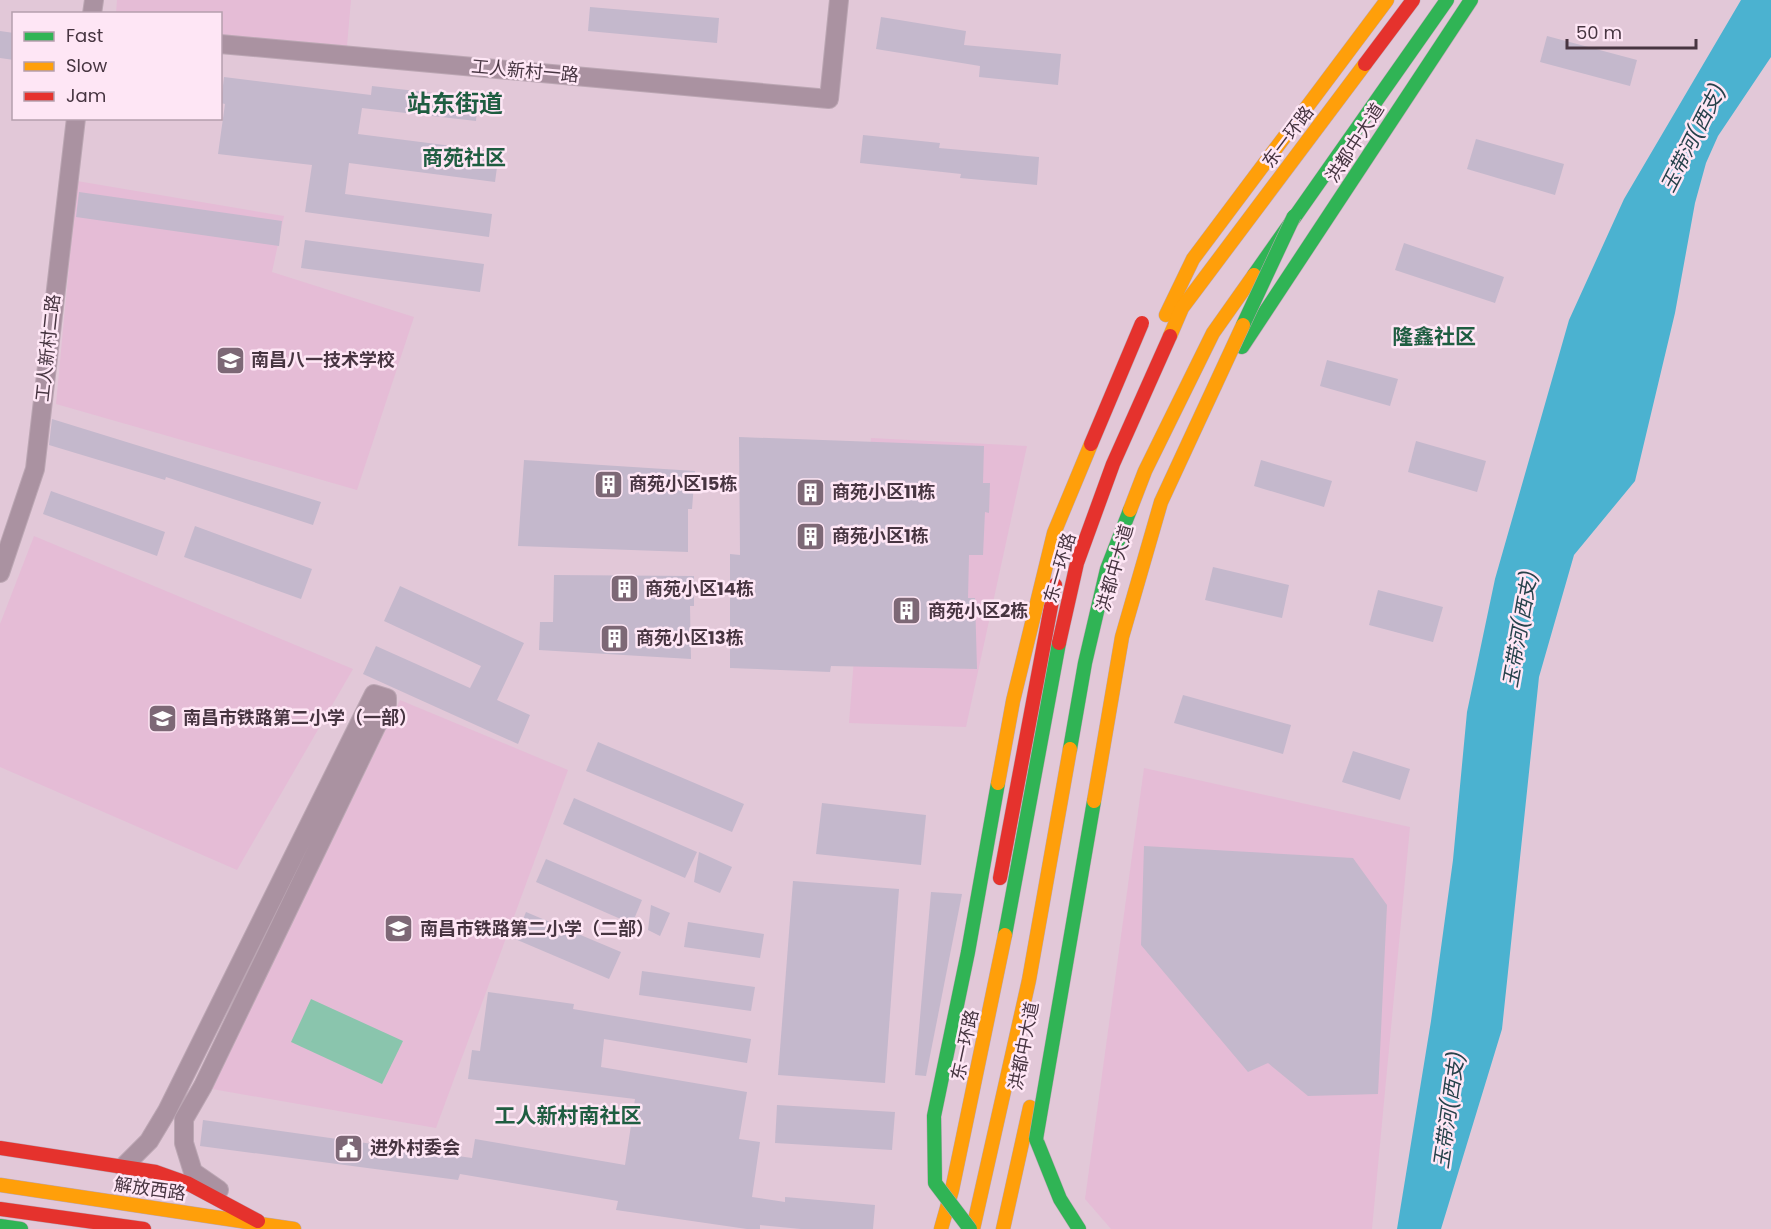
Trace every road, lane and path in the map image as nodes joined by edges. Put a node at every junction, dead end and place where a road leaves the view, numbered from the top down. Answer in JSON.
{"nodes":[{"id":1,"x":839,"y":0,"type":"edge"},
{"id":2,"x":1374,"y":0,"type":"edge"},
{"id":3,"x":1387,"y":0,"type":"edge"},
{"id":4,"x":1413,"y":0,"type":"edge"},
{"id":5,"x":1447,"y":0,"type":"edge"},
{"id":6,"x":1471,"y":0,"type":"edge"},
{"id":7,"x":222,"y":44,"type":"edge"},
{"id":8,"x":76,"y":120,"type":"edge"},
{"id":9,"x":1232,"y":183,"type":"dead end"},
{"id":10,"x":1294,"y":216,"type":"junction"},
{"id":11,"x":1196,"y":231,"type":"dead end"},
{"id":12,"x":1166,"y":282,"type":"dead end"},
{"id":13,"x":1148,"y":313,"type":"dead end"},
{"id":14,"x":1142,"y":365,"type":"dead end"},
{"id":15,"x":1131,"y":386,"type":"dead end"},
{"id":16,"x":0,"y":573,"type":"edge"},
{"id":17,"x":997,"y":897,"type":"dead end"},
{"id":18,"x":993,"y":920,"type":"dead end"},
{"id":19,"x":1036,"y":1139,"type":"junction"},
{"id":20,"x":0,"y":1148,"type":"edge"},
{"id":21,"x":123,"y":1167,"type":"junction"},
{"id":22,"x":0,"y":1180,"type":"edge"},
{"id":23,"x":0,"y":1185,"type":"edge"},
{"id":24,"x":0,"y":1209,"type":"edge"},
{"id":25,"x":266,"y":1225,"type":"junction"},
{"id":26,"x":0,"y":1226,"type":"edge"},
{"id":27,"x":21,"y":1229,"type":"edge"},
{"id":28,"x":144,"y":1229,"type":"edge"},
{"id":29,"x":294,"y":1229,"type":"edge"},
{"id":30,"x":931,"y":1229,"type":"edge"},
{"id":31,"x":941,"y":1229,"type":"edge"},
{"id":32,"x":971,"y":1229,"type":"edge"},
{"id":33,"x":1003,"y":1229,"type":"edge"},
{"id":34,"x":1078,"y":1229,"type":"edge"}],
"edges":[{"from":1,"to":7,"type":"street","name":"工人新村一路"},
{"from":2,"to":9,"type":"main road"},
{"from":3,"to":14,"type":"main road"},
{"from":4,"to":31,"type":"main road","name":"东一环路"},
{"from":5,"to":10,"type":"main road"},
{"from":6,"to":33,"type":"main road","name":"洪都中大道"},
{"from":8,"to":16,"type":"street","name":"工人新村二路"},
{"from":10,"to":19,"type":"main road","bridge":true},
{"from":10,"to":32,"type":"main road","bridge":true},
{"from":11,"to":12,"type":"main road"},
{"from":13,"to":32,"type":"main road","bridge":true},
{"from":15,"to":17,"type":"main road"},
{"from":18,"to":30,"type":"main road"},
{"from":19,"to":33,"type":"main road"},
{"from":19,"to":34,"type":"main road"},
{"from":20,"to":21,"type":"main road"},
{"from":21,"to":25,"type":"main road"},
{"from":21,"to":25,"type":"street"},
{"from":22,"to":25,"type":"main road"},
{"from":23,"to":25,"type":"main road","name":"解放西路"},
{"from":24,"to":28,"type":"main road"},
{"from":25,"to":29,"type":"main road","name":"解放西路"},
{"from":26,"to":27,"type":"main road"}]}
